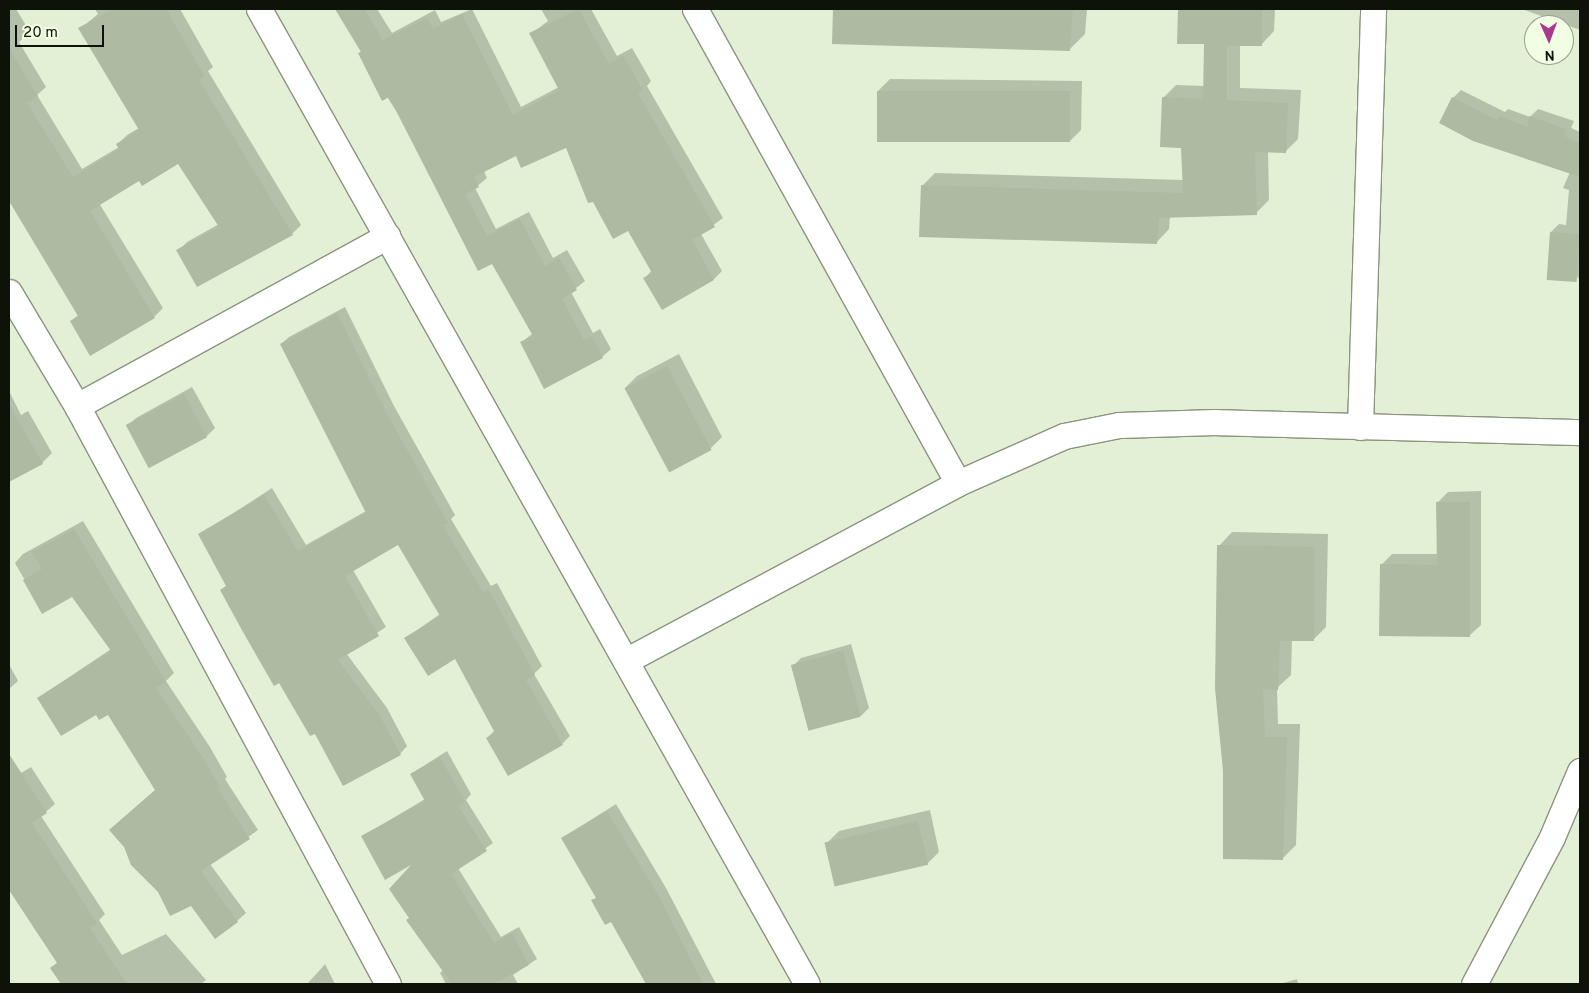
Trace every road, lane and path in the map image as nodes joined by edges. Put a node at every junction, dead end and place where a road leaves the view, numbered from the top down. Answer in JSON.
{"nodes":[{"id":1,"x":259,"y":9,"type":"edge"},
{"id":2,"x":695,"y":9,"type":"edge"},
{"id":3,"x":1373,"y":9,"type":"edge"},
{"id":4,"x":388,"y":236,"type":"junction"},
{"id":5,"x":9,"y":292,"type":"edge"},
{"id":6,"x":77,"y":406,"type":"junction"},
{"id":7,"x":1360,"y":427,"type":"junction"},
{"id":8,"x":1580,"y":432,"type":"edge"},
{"id":9,"x":958,"y":483,"type":"junction"},
{"id":10,"x":627,"y":660,"type":"junction"},
{"id":11,"x":1580,"y":771,"type":"edge"},
{"id":12,"x":803,"y":983,"type":"edge"},
{"id":13,"x":388,"y":984,"type":"edge"},
{"id":14,"x":1474,"y":984,"type":"edge"}],
"edges":[{"from":1,"to":4,"type":"street"},
{"from":2,"to":9,"type":"street"},
{"from":3,"to":7,"type":"street"},
{"from":4,"to":6,"type":"street"},
{"from":4,"to":10,"type":"street"},
{"from":5,"to":6,"type":"street"},
{"from":6,"to":13,"type":"street"},
{"from":7,"to":8,"type":"street"},
{"from":7,"to":9,"type":"street"},
{"from":9,"to":10,"type":"street"},
{"from":10,"to":12,"type":"street"},
{"from":11,"to":14,"type":"street"}]}
